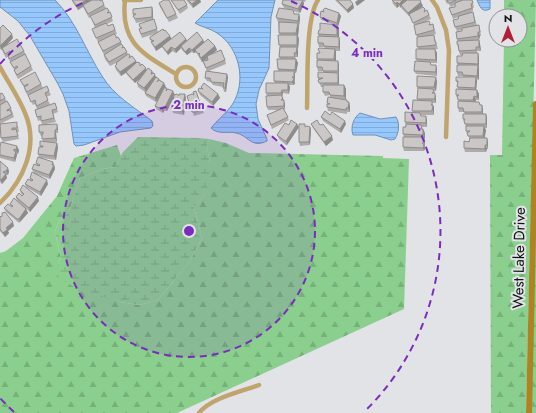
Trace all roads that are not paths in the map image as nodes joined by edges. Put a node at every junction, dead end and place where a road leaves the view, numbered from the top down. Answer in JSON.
{"nodes":[{"id":1,"x":124,"y":0,"type":"edge"},
{"id":2,"x":141,"y":0,"type":"edge"},
{"id":3,"x":318,"y":0,"type":"edge"},
{"id":4,"x":432,"y":0,"type":"edge"},
{"id":5,"x":0,"y":67,"type":"edge"},
{"id":6,"x":176,"y":74,"type":"junction"},
{"id":7,"x":536,"y":104,"type":"edge"},
{"id":8,"x":307,"y":108,"type":"dead end"},
{"id":9,"x":446,"y":137,"type":"dead end"},
{"id":10,"x":0,"y":203,"type":"edge"},
{"id":11,"x":259,"y":385,"type":"dead end"},
{"id":12,"x":199,"y":413,"type":"edge"},
{"id":13,"x":528,"y":413,"type":"edge"}],
"edges":[{"from":1,"to":2,"type":"street"},
{"from":1,"to":6,"type":"street"},
{"from":3,"to":8,"type":"street"},
{"from":4,"to":9,"type":"street"},
{"from":5,"to":10,"type":"street"},
{"from":6,"to":6,"type":"street"},
{"from":7,"to":13,"type":"street","name":"West Lake Drive"},
{"from":11,"to":12,"type":"street"}]}
